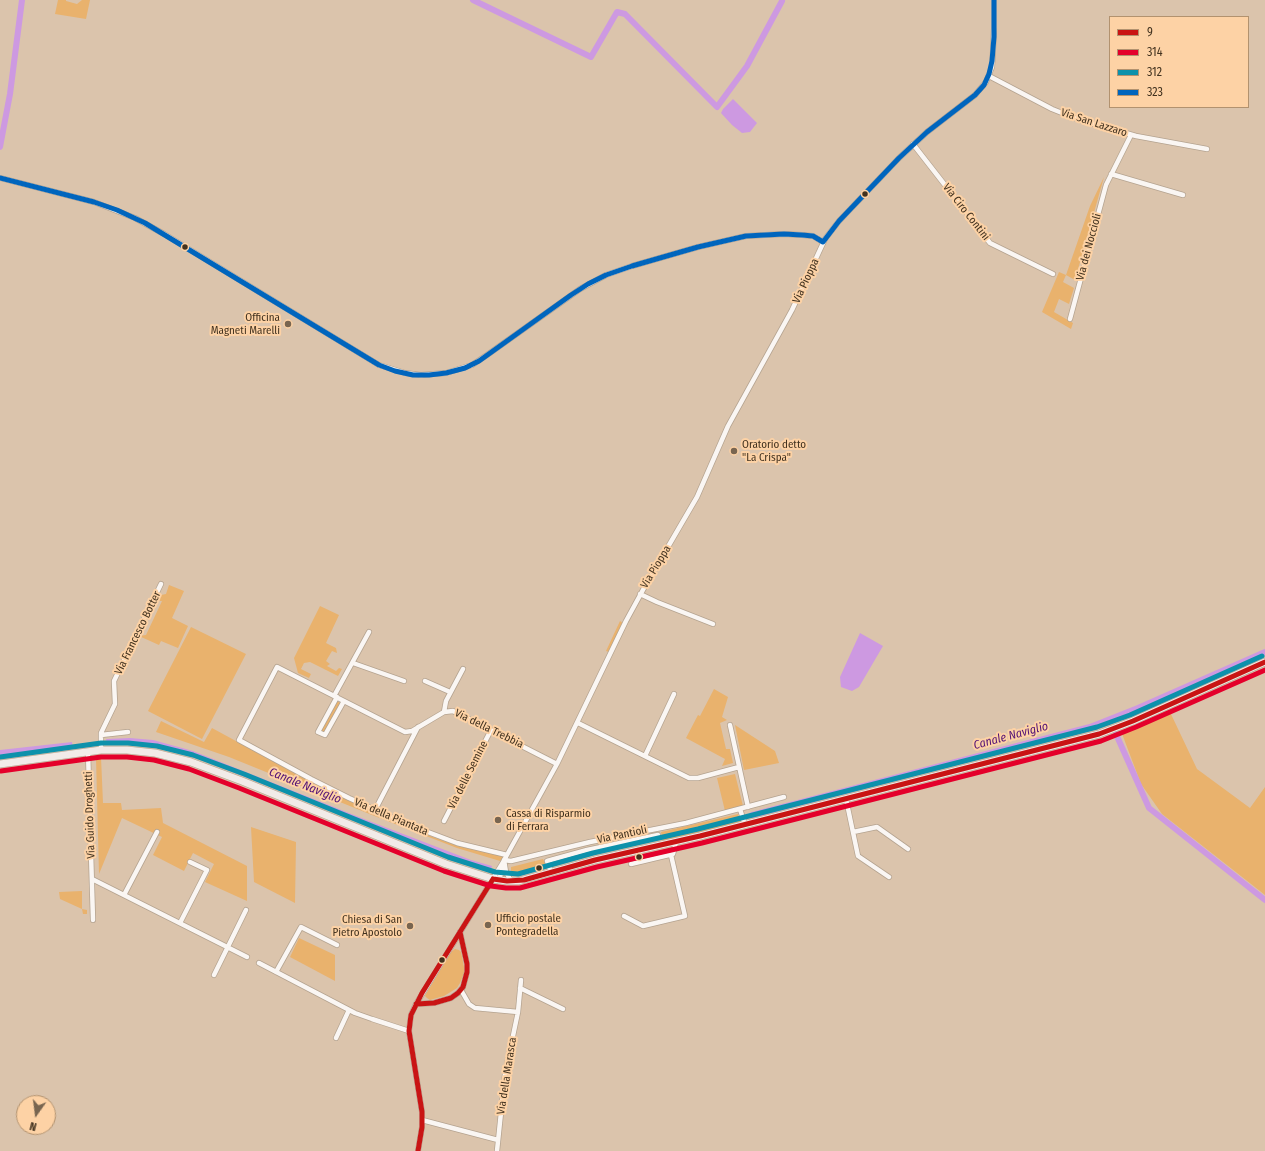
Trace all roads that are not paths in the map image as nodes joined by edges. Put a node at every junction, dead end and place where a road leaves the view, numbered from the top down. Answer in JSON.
{"nodes":[{"id":1,"x":994,"y":0,"type":"edge"},
{"id":2,"x":989,"y":76,"type":"junction"},
{"id":3,"x":1131,"y":135,"type":"junction"},
{"id":4,"x":913,"y":144,"type":"junction"},
{"id":5,"x":1207,"y":148,"type":"dead end"},
{"id":6,"x":1111,"y":174,"type":"junction"},
{"id":7,"x":0,"y":178,"type":"edge"},
{"id":8,"x":1183,"y":195,"type":"dead end"},
{"id":9,"x":824,"y":242,"type":"junction"},
{"id":10,"x":1053,"y":274,"type":"dead end"},
{"id":11,"x":1070,"y":319,"type":"dead end"},
{"id":12,"x":161,"y":584,"type":"dead end"},
{"id":13,"x":640,"y":594,"type":"junction"},
{"id":14,"x":713,"y":624,"type":"dead end"},
{"id":15,"x":369,"y":632,"type":"dead end"},
{"id":16,"x":353,"y":662,"type":"junction"},
{"id":17,"x":1265,"y":662,"type":"edge"},
{"id":18,"x":463,"y":669,"type":"dead end"},
{"id":19,"x":404,"y":681,"type":"dead end"},
{"id":20,"x":425,"y":681,"type":"dead end"},
{"id":21,"x":450,"y":692,"type":"junction"},
{"id":22,"x":674,"y":694,"type":"dead end"},
{"id":23,"x":335,"y":697,"type":"junction"},
{"id":24,"x":344,"y":701,"type":"junction"},
{"id":25,"x":444,"y":712,"type":"junction"},
{"id":26,"x":578,"y":723,"type":"junction"},
{"id":27,"x":730,"y":725,"type":"dead end"},
{"id":28,"x":418,"y":727,"type":"junction"},
{"id":29,"x":491,"y":730,"type":"junction"},
{"id":30,"x":128,"y":732,"type":"dead end"},
{"id":31,"x":101,"y":735,"type":"junction"},
{"id":32,"x":239,"y":740,"type":"joint"},
{"id":33,"x":101,"y":750,"type":"junction"},
{"id":34,"x":88,"y":752,"type":"junction"},
{"id":35,"x":645,"y":756,"type":"junction"},
{"id":36,"x":0,"y":764,"type":"edge"},
{"id":37,"x":557,"y":764,"type":"junction"},
{"id":38,"x":739,"y":767,"type":"junction"},
{"id":39,"x":784,"y":797,"type":"dead end"},
{"id":40,"x":846,"y":799,"type":"junction"},
{"id":41,"x":748,"y":807,"type":"junction"},
{"id":42,"x":740,"y":809,"type":"junction"},
{"id":43,"x":375,"y":810,"type":"junction"},
{"id":44,"x":444,"y":821,"type":"dead end"},
{"id":45,"x":745,"y":824,"type":"junction"},
{"id":46,"x":656,"y":828,"type":"junction"},
{"id":47,"x":156,"y":832,"type":"dead end"},
{"id":48,"x":853,"y":832,"type":"junction"},
{"id":49,"x":658,"y":835,"type":"junction"},
{"id":50,"x":676,"y":842,"type":"junction"},
{"id":51,"x":661,"y":845,"type":"junction"},
{"id":52,"x":908,"y":849,"type":"dead end"},
{"id":53,"x":507,"y":855,"type":"junction"},
{"id":54,"x":671,"y":855,"type":"junction"},
{"id":55,"x":504,"y":860,"type":"junction"},
{"id":56,"x":190,"y":862,"type":"dead end"},
{"id":57,"x":631,"y":864,"type":"dead end"},
{"id":58,"x":551,"y":872,"type":"junction"},
{"id":59,"x":889,"y":877,"type":"dead end"},
{"id":60,"x":92,"y":879,"type":"junction"},
{"id":61,"x":496,"y":880,"type":"junction"},
{"id":62,"x":511,"y":881,"type":"junction"},
{"id":63,"x":124,"y":895,"type":"junction"},
{"id":64,"x":246,"y":910,"type":"dead end"},
{"id":65,"x":624,"y":916,"type":"dead end"},
{"id":66,"x":93,"y":920,"type":"dead end"},
{"id":67,"x":180,"y":923,"type":"junction"},
{"id":68,"x":460,"y":932,"type":"junction"},
{"id":69,"x":337,"y":945,"type":"dead end"},
{"id":70,"x":228,"y":947,"type":"junction"},
{"id":71,"x":247,"y":957,"type":"dead end"},
{"id":72,"x":259,"y":963,"type":"dead end"},
{"id":73,"x":276,"y":972,"type":"junction"},
{"id":74,"x":214,"y":975,"type":"dead end"},
{"id":75,"x":521,"y":980,"type":"dead end"},
{"id":76,"x":520,"y":988,"type":"junction"},
{"id":77,"x":461,"y":990,"type":"junction"},
{"id":78,"x":416,"y":1004,"type":"junction"},
{"id":79,"x":563,"y":1009,"type":"dead end"},
{"id":80,"x":349,"y":1010,"type":"junction"},
{"id":81,"x":518,"y":1012,"type":"junction"},
{"id":82,"x":409,"y":1031,"type":"junction"},
{"id":83,"x":336,"y":1038,"type":"dead end"},
{"id":84,"x":422,"y":1120,"type":"junction"},
{"id":85,"x":498,"y":1140,"type":"junction"},
{"id":86,"x":418,"y":1151,"type":"edge"},
{"id":87,"x":497,"y":1151,"type":"edge"}],
"edges":[{"from":1,"to":2,"type":"street","name":"Via Pioppa"},
{"from":2,"to":3,"type":"street","name":"Via San Lazzaro"},
{"from":2,"to":4,"type":"street","name":"Via Pioppa"},
{"from":3,"to":5,"type":"street","name":"Via San Lazzaro"},
{"from":3,"to":6,"type":"street","name":"Via dei Noccioli"},
{"from":4,"to":9,"type":"street","name":"Via Pioppa"},
{"from":4,"to":10,"type":"street","name":"Via Ciro Contini"},
{"from":6,"to":8,"type":"street"},
{"from":6,"to":11,"type":"street","name":"Via dei Noccioli"},
{"from":7,"to":9,"type":"street"},
{"from":9,"to":13,"type":"street","name":"Via Pioppa"},
{"from":12,"to":31,"type":"street","name":"Via Francesco Botter"},
{"from":13,"to":14,"type":"street","name":"Via Pioppa"},
{"from":13,"to":26,"type":"street","name":"Via Pioppa"},
{"from":15,"to":16,"type":"street"},
{"from":16,"to":19,"type":"street"},
{"from":16,"to":23,"type":"street"},
{"from":17,"to":40,"type":"street"},
{"from":18,"to":21,"type":"street"},
{"from":20,"to":21,"type":"street"},
{"from":21,"to":25,"type":"street"},
{"from":22,"to":35,"type":"street"},
{"from":23,"to":24,"type":"street","name":"Via della Trebbia"},
{"from":23,"to":24,"type":"street"},
{"from":23,"to":32,"type":"street","name":"Via della Trebbia"},
{"from":24,"to":28,"type":"street","name":"Via della Trebbia"},
{"from":25,"to":28,"type":"street","name":"Via della Trebbia"},
{"from":25,"to":29,"type":"street","name":"Via della Trebbia"},
{"from":26,"to":35,"type":"street"},
{"from":26,"to":37,"type":"street","name":"Via Pioppa"},
{"from":27,"to":38,"type":"street"},
{"from":28,"to":43,"type":"street"},
{"from":29,"to":37,"type":"street","name":"Via della Trebbia"},
{"from":29,"to":44,"type":"street","name":"Via delle Semine"},
{"from":30,"to":31,"type":"street"},
{"from":31,"to":33,"type":"street","name":"Via Francesco Botter"},
{"from":32,"to":43,"type":"street","name":"Via della Piantata"},
{"from":33,"to":34,"type":"street"},
{"from":33,"to":61,"type":"street"},
{"from":34,"to":36,"type":"street"},
{"from":34,"to":60,"type":"street","name":"Via Guido Droghetti"},
{"from":35,"to":38,"type":"street"},
{"from":37,"to":53,"type":"street","name":"Via Pioppa"},
{"from":38,"to":41,"type":"street"},
{"from":39,"to":41,"type":"street","name":"Via Pantioli"},
{"from":40,"to":45,"type":"street"},
{"from":40,"to":48,"type":"street"},
{"from":41,"to":42,"type":"street","name":"Via Pantioli"},
{"from":42,"to":45,"type":"street"},
{"from":42,"to":46,"type":"street","name":"Via Pantioli"},
{"from":43,"to":53,"type":"street","name":"Via della Piantata"},
{"from":45,"to":50,"type":"street"},
{"from":46,"to":49,"type":"street"},
{"from":46,"to":55,"type":"street","name":"Via Pantioli"},
{"from":47,"to":63,"type":"street"},
{"from":48,"to":52,"type":"street"},
{"from":48,"to":59,"type":"street"},
{"from":49,"to":51,"type":"street"},
{"from":49,"to":58,"type":"street"},
{"from":50,"to":51,"type":"street"},
{"from":50,"to":54,"type":"street"},
{"from":51,"to":58,"type":"street"},
{"from":53,"to":55,"type":"street","name":"Via Pioppa"},
{"from":54,"to":57,"type":"street"},
{"from":54,"to":65,"type":"street"},
{"from":55,"to":61,"type":"street","name":"Via Pioppa"},
{"from":55,"to":62,"type":"street"},
{"from":56,"to":67,"type":"street"},
{"from":58,"to":62,"type":"street"},
{"from":60,"to":63,"type":"street"},
{"from":60,"to":66,"type":"street","name":"Via Guido Droghetti"},
{"from":61,"to":62,"type":"street"},
{"from":61,"to":68,"type":"street","name":"Via Pioppa"},
{"from":63,"to":67,"type":"street"},
{"from":64,"to":70,"type":"street"},
{"from":67,"to":70,"type":"street"},
{"from":68,"to":77,"type":"street"},
{"from":68,"to":78,"type":"street","name":"Via Pioppa"},
{"from":69,"to":73,"type":"street"},
{"from":70,"to":71,"type":"street"},
{"from":70,"to":74,"type":"street"},
{"from":72,"to":73,"type":"street"},
{"from":73,"to":80,"type":"street"},
{"from":75,"to":76,"type":"street","name":"Via della Marasca"},
{"from":76,"to":79,"type":"street"},
{"from":76,"to":81,"type":"street","name":"Via della Marasca"},
{"from":77,"to":78,"type":"street"},
{"from":77,"to":81,"type":"street"},
{"from":78,"to":82,"type":"street","name":"Via Pioppa"},
{"from":80,"to":82,"type":"street"},
{"from":80,"to":83,"type":"street"},
{"from":81,"to":85,"type":"street","name":"Via della Marasca"},
{"from":82,"to":84,"type":"street","name":"Via Pioppa"},
{"from":84,"to":85,"type":"street"},
{"from":84,"to":86,"type":"street","name":"Via Pioppa"},
{"from":85,"to":87,"type":"street","name":"Via della Marasca"}]}
